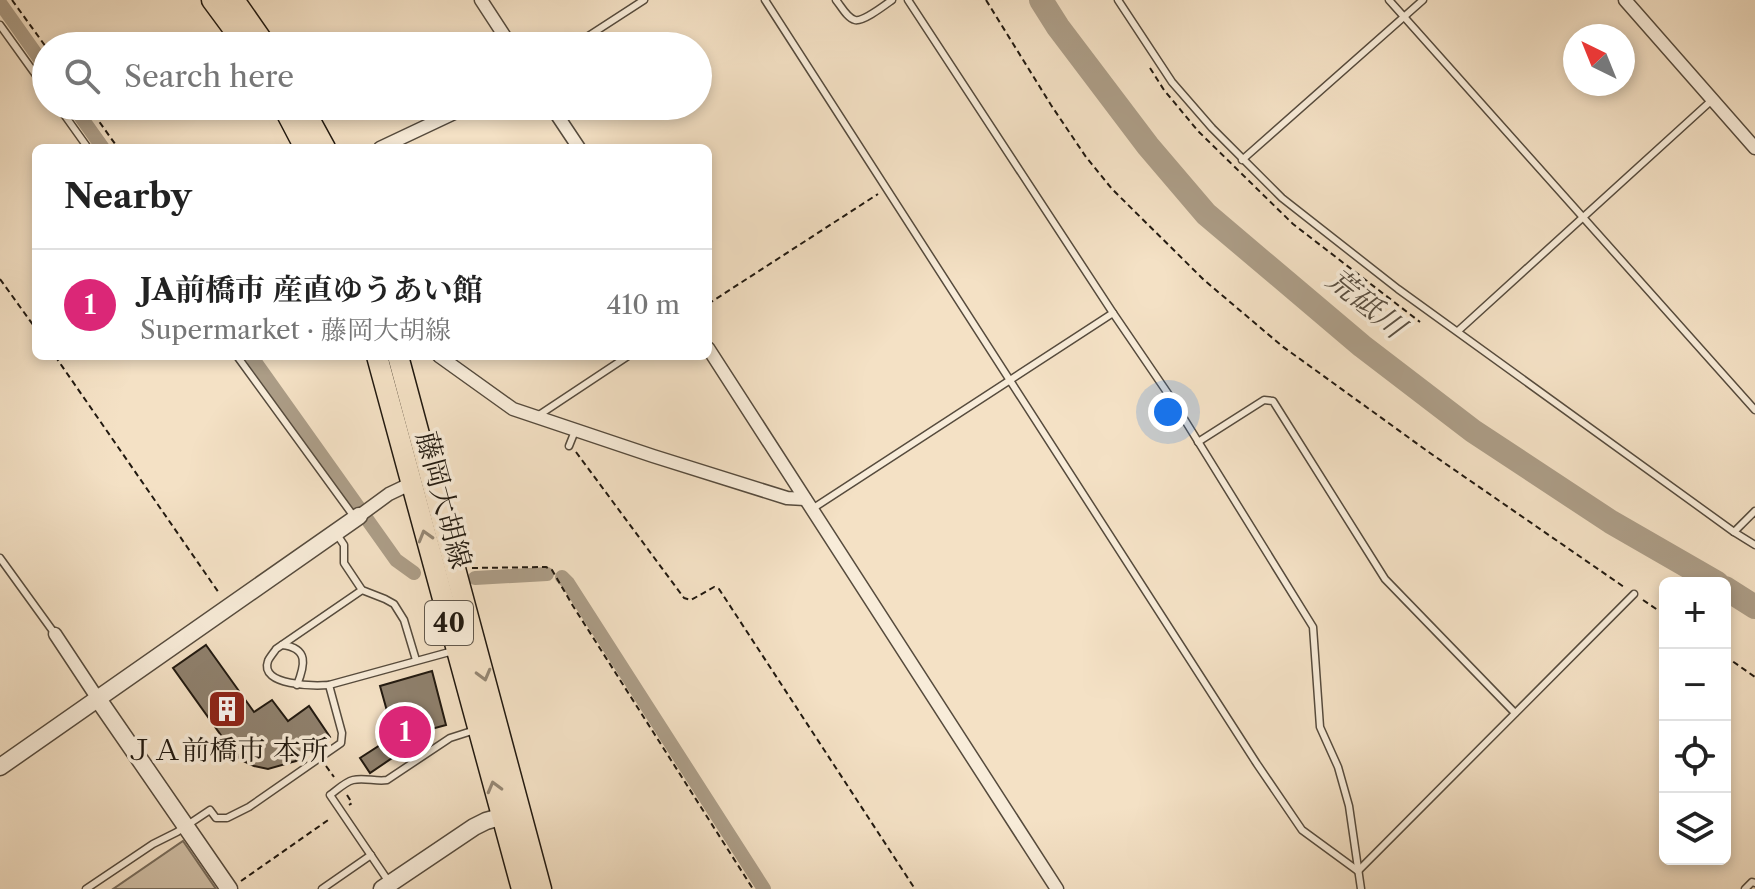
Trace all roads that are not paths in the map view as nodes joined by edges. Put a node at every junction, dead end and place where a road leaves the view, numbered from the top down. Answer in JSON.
{"nodes":[{"id":1,"x":212,"y":0,"type":"edge"},
{"id":2,"x":234,"y":0,"type":"edge"},
{"id":3,"x":481,"y":0,"type":"edge"},
{"id":4,"x":644,"y":0,"type":"edge"},
{"id":5,"x":765,"y":0,"type":"edge"},
{"id":6,"x":836,"y":0,"type":"edge"},
{"id":7,"x":892,"y":0,"type":"edge"},
{"id":8,"x":908,"y":0,"type":"edge"},
{"id":9,"x":1118,"y":0,"type":"edge"},
{"id":10,"x":1389,"y":0,"type":"edge"},
{"id":11,"x":1423,"y":0,"type":"edge"},
{"id":12,"x":1625,"y":0,"type":"edge"},
{"id":13,"x":1405,"y":17,"type":"junction"},
{"id":14,"x":0,"y":25,"type":"edge"},
{"id":15,"x":236,"y":32,"type":"edge"},
{"id":16,"x":256,"y":32,"type":"edge"},
{"id":17,"x":502,"y":32,"type":"edge"},
{"id":18,"x":595,"y":32,"type":"edge"},
{"id":19,"x":32,"y":70,"type":"edge"},
{"id":20,"x":1712,"y":100,"type":"junction"},
{"id":21,"x":68,"y":120,"type":"edge"},
{"id":22,"x":290,"y":120,"type":"edge"},
{"id":23,"x":310,"y":120,"type":"edge"},
{"id":24,"x":439,"y":120,"type":"edge"},
{"id":25,"x":560,"y":120,"type":"edge"},
{"id":26,"x":85,"y":144,"type":"edge"},
{"id":27,"x":303,"y":144,"type":"edge"},
{"id":28,"x":323,"y":144,"type":"edge"},
{"id":29,"x":388,"y":144,"type":"edge"},
{"id":30,"x":576,"y":144,"type":"edge"},
{"id":31,"x":1755,"y":148,"type":"edge"},
{"id":32,"x":1242,"y":160,"type":"junction"},
{"id":33,"x":1583,"y":217,"type":"junction"},
{"id":34,"x":1113,"y":313,"type":"junction"},
{"id":35,"x":1458,"y":331,"type":"junction"},
{"id":36,"x":712,"y":354,"type":"edge"},
{"id":37,"x":240,"y":360,"type":"edge"},
{"id":38,"x":378,"y":360,"type":"edge"},
{"id":39,"x":399,"y":360,"type":"edge"},
{"id":40,"x":445,"y":360,"type":"edge"},
{"id":41,"x":622,"y":360,"type":"edge"},
{"id":42,"x":1010,"y":381,"type":"junction"},
{"id":43,"x":1755,"y":410,"type":"edge"},
{"id":44,"x":536,"y":417,"type":"junction"},
{"id":45,"x":575,"y":430,"type":"junction"},
{"id":46,"x":1198,"y":442,"type":"junction"},
{"id":47,"x":569,"y":446,"type":"road end"},
{"id":48,"x":410,"y":484,"type":"junction"},
{"id":49,"x":809,"y":504,"type":"junction"},
{"id":50,"x":1755,"y":511,"type":"edge"},
{"id":51,"x":361,"y":515,"type":"junction"},
{"id":52,"x":1734,"y":532,"type":"junction"},
{"id":53,"x":336,"y":533,"type":"junction"},
{"id":54,"x":1755,"y":545,"type":"edge"},
{"id":55,"x":0,"y":558,"type":"edge"},
{"id":56,"x":362,"y":590,"type":"junction"},
{"id":57,"x":1634,"y":594,"type":"road end"},
{"id":58,"x":55,"y":634,"type":"joint"},
{"id":59,"x":282,"y":645,"type":"junction"},
{"id":60,"x":457,"y":651,"type":"junction"},
{"id":61,"x":416,"y":660,"type":"junction"},
{"id":62,"x":297,"y":685,"type":"junction"},
{"id":63,"x":329,"y":685,"type":"junction"},
{"id":64,"x":98,"y":699,"type":"junction"},
{"id":65,"x":1515,"y":713,"type":"junction"},
{"id":66,"x":479,"y":729,"type":"junction"},
{"id":67,"x":0,"y":767,"type":"edge"},
{"id":68,"x":511,"y":814,"type":"junction"},
{"id":69,"x":186,"y":826,"type":"junction"},
{"id":70,"x":371,"y":855,"type":"junction"},
{"id":71,"x":1358,"y":871,"type":"junction"},
{"id":72,"x":1755,"y":883,"type":"edge"},
{"id":73,"x":236,"y":885,"type":"edge"},
{"id":74,"x":386,"y":886,"type":"edge"},
{"id":75,"x":86,"y":889,"type":"edge"},
{"id":76,"x":322,"y":889,"type":"edge"},
{"id":77,"x":522,"y":889,"type":"edge"},
{"id":78,"x":541,"y":889,"type":"edge"},
{"id":79,"x":1057,"y":889,"type":"edge"},
{"id":80,"x":1361,"y":889,"type":"edge"},
{"id":81,"x":1745,"y":889,"type":"edge"}],
"edges":[{"from":1,"to":15,"type":"main road"},
{"from":2,"to":16,"type":"main road"},
{"from":3,"to":17,"type":"street"},
{"from":4,"to":18,"type":"lane"},
{"from":5,"to":42,"type":"lane"},
{"from":6,"to":7,"type":"lane"},
{"from":8,"to":34,"type":"lane"},
{"from":9,"to":32,"type":"lane"},
{"from":10,"to":13,"type":"lane"},
{"from":11,"to":13,"type":"lane"},
{"from":12,"to":20,"type":"street"},
{"from":13,"to":32,"type":"lane"},
{"from":13,"to":33,"type":"lane"},
{"from":14,"to":19,"type":"lane"},
{"from":20,"to":31,"type":"street"},
{"from":20,"to":33,"type":"lane"},
{"from":21,"to":26,"type":"lane"},
{"from":22,"to":27,"type":"main road"},
{"from":23,"to":28,"type":"main road"},
{"from":24,"to":29,"type":"street"},
{"from":25,"to":30,"type":"street"},
{"from":32,"to":35,"type":"lane"},
{"from":33,"to":35,"type":"lane"},
{"from":33,"to":43,"type":"lane"},
{"from":34,"to":42,"type":"lane"},
{"from":34,"to":46,"type":"lane"},
{"from":35,"to":52,"type":"lane"},
{"from":36,"to":49,"type":"street"},
{"from":37,"to":51,"type":"lane"},
{"from":38,"to":48,"type":"main road","name":"藤岡大胡線","number":"40"},
{"from":39,"to":68,"type":"main road","name":"藤岡大胡線","number":"40","one_way":true},
{"from":40,"to":44,"type":"street"},
{"from":41,"to":44,"type":"lane"},
{"from":42,"to":49,"type":"lane"},
{"from":42,"to":71,"type":"lane"},
{"from":44,"to":45,"type":"street"},
{"from":45,"to":47,"type":"lane"},
{"from":45,"to":49,"type":"street"},
{"from":46,"to":65,"type":"lane"},
{"from":46,"to":71,"type":"lane"},
{"from":48,"to":51,"type":"street"},
{"from":60,"to":48,"type":"main road","name":"藤岡大胡線","number":"40","one_way":true},
{"from":49,"to":79,"type":"street"},
{"from":50,"to":52,"type":"lane"},
{"from":51,"to":53,"type":"street"},
{"from":52,"to":54,"type":"lane"},
{"from":53,"to":56,"type":"lane"},
{"from":53,"to":64,"type":"street"},
{"from":55,"to":58,"type":"lane"},
{"from":56,"to":59,"type":"lane"},
{"from":56,"to":61,"type":"lane"},
{"from":57,"to":65,"type":"lane"},
{"from":58,"to":64,"type":"street"},
{"from":59,"to":62,"type":"lane"},
{"from":59,"to":62,"type":"lane"},
{"from":60,"to":61,"type":"lane"},
{"from":60,"to":66,"type":"main road","name":"藤岡大胡線","number":"40"},
{"from":61,"to":63,"type":"lane"},
{"from":62,"to":63,"type":"lane"},
{"from":63,"to":69,"type":"lane"},
{"from":64,"to":67,"type":"street"},
{"from":64,"to":69,"type":"street"},
{"from":65,"to":71,"type":"lane"},
{"from":68,"to":66,"type":"main road","name":"藤岡大胡線","number":"40","one_way":true},
{"from":66,"to":70,"type":"lane"},
{"from":68,"to":74,"type":"street"},
{"from":68,"to":77,"type":"main road","name":"藤岡大胡線","number":"40"},
{"from":68,"to":78,"type":"main road","name":"藤岡大胡線","number":"40"},
{"from":69,"to":73,"type":"street"},
{"from":69,"to":75,"type":"lane"},
{"from":70,"to":74,"type":"lane"},
{"from":70,"to":76,"type":"lane"},
{"from":71,"to":80,"type":"lane"},
{"from":72,"to":81,"type":"lane"}]}
